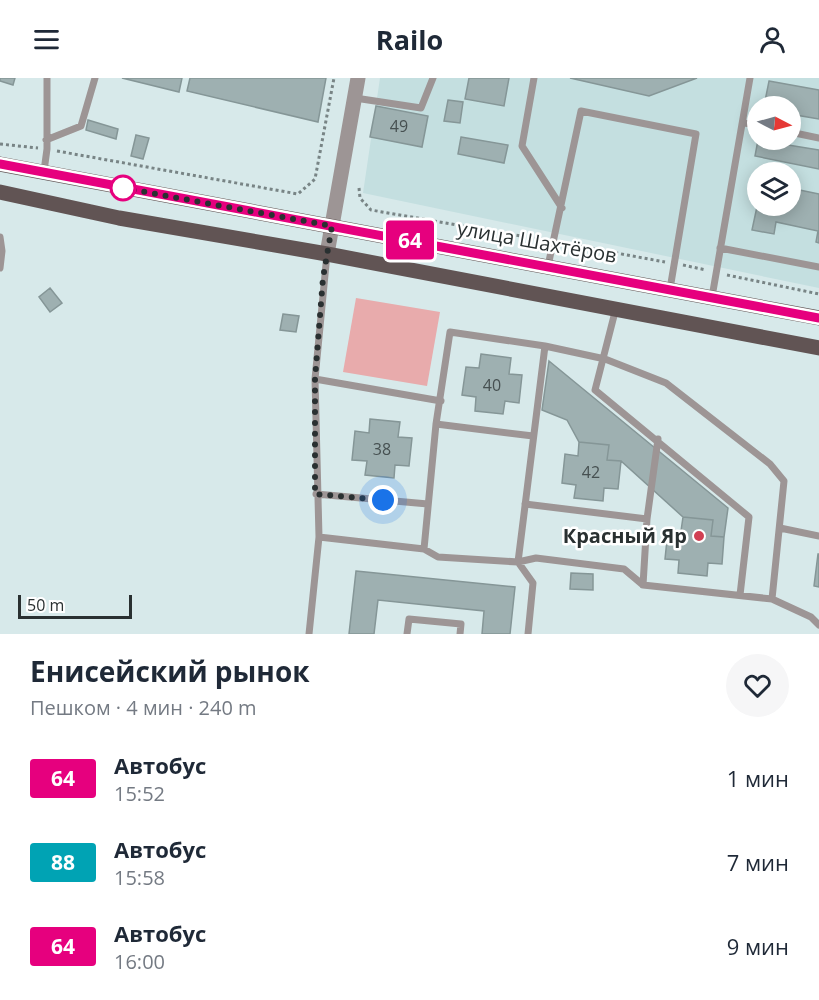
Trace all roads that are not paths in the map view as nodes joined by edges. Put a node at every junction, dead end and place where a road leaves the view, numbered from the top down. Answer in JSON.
{"nodes":[{"id":1,"x":47,"y":78,"type":"edge"},
{"id":2,"x":95,"y":78,"type":"edge"},
{"id":3,"x":358,"y":78,"type":"edge"},
{"id":4,"x":433,"y":78,"type":"edge"},
{"id":5,"x":534,"y":78,"type":"edge"},
{"id":6,"x":750,"y":78,"type":"edge"},
{"id":7,"x":354,"y":98,"type":"junction"},
{"id":8,"x":744,"y":123,"type":"junction"},
{"id":9,"x":747,"y":123,"type":"edge"},
{"id":10,"x":801,"y":134,"type":"edge"},
{"id":11,"x":819,"y":138,"type":"edge"},
{"id":12,"x":46,"y":140,"type":"junction"},
{"id":13,"x":0,"y":164,"type":"edge"},
{"id":14,"x":43,"y":173,"type":"junction"},
{"id":15,"x":0,"y":192,"type":"edge"},
{"id":16,"x":562,"y":208,"type":"junction"},
{"id":17,"x":332,"y":226,"type":"junction"},
{"id":18,"x":0,"y":237,"type":"edge"},
{"id":19,"x":720,"y":248,"type":"junction"},
{"id":20,"x":327,"y":254,"type":"junction"},
{"id":21,"x":548,"y":266,"type":"junction"},
{"id":22,"x":819,"y":267,"type":"edge"},
{"id":23,"x":0,"y":268,"type":"edge"},
{"id":24,"x":670,"y":289,"type":"junction"},
{"id":25,"x":712,"y":297,"type":"junction"},
{"id":26,"x":616,"y":308,"type":"junction"},
{"id":27,"x":819,"y":318,"type":"edge"},
{"id":28,"x":545,"y":346,"type":"junction"},
{"id":29,"x":819,"y":348,"type":"edge"},
{"id":30,"x":605,"y":359,"type":"junction"},
{"id":31,"x":315,"y":379,"type":"junction"},
{"id":32,"x":441,"y":401,"type":"junction"},
{"id":33,"x":436,"y":424,"type":"junction"},
{"id":34,"x":533,"y":436,"type":"junction"},
{"id":35,"x":657,"y":440,"type":"junction"},
{"id":36,"x":315,"y":494,"type":"junction"},
{"id":37,"x":428,"y":504,"type":"junction"},
{"id":38,"x":525,"y":504,"type":"junction"},
{"id":39,"x":647,"y":519,"type":"junction"},
{"id":40,"x":780,"y":528,"type":"junction"},
{"id":41,"x":819,"y":536,"type":"edge"},
{"id":42,"x":319,"y":537,"type":"junction"},
{"id":43,"x":424,"y":549,"type":"junction"},
{"id":44,"x":518,"y":562,"type":"junction"},
{"id":45,"x":642,"y":585,"type":"junction"},
{"id":46,"x":740,"y":595,"type":"junction"},
{"id":47,"x":771,"y":600,"type":"junction"},
{"id":48,"x":819,"y":625,"type":"edge"},
{"id":49,"x":309,"y":634,"type":"edge"},
{"id":50,"x":407,"y":634,"type":"edge"},
{"id":51,"x":460,"y":634,"type":"edge"},
{"id":52,"x":528,"y":634,"type":"edge"}],
"edges":[{"from":1,"to":12,"type":"lane"},
{"from":2,"to":12,"type":"lane"},
{"from":3,"to":7,"type":"street"},
{"from":4,"to":7,"type":"lane"},
{"from":5,"to":16,"type":"lane"},
{"from":6,"to":8,"type":"lane"},
{"from":7,"to":17,"type":"street"},
{"from":8,"to":9,"type":"lane"},
{"from":8,"to":19,"type":"lane"},
{"from":10,"to":11,"type":"lane"},
{"from":12,"to":14,"type":"lane"},
{"from":13,"to":14,"type":"main road","name":"улица Шахтёров"},
{"from":14,"to":17,"type":"main road","name":"улица Шахтёров"},
{"from":15,"to":20,"type":"main road"},
{"from":16,"to":21,"type":"lane"},
{"from":16,"to":24,"type":"lane"},
{"from":17,"to":20,"type":"street"},
{"from":17,"to":21,"type":"main road","name":"улица Шахтёров"},
{"from":18,"to":23,"type":"lane"},
{"from":19,"to":22,"type":"lane"},
{"from":19,"to":25,"type":"lane"},
{"from":20,"to":26,"type":"main road"},
{"from":20,"to":31,"type":"lane"},
{"from":21,"to":24,"type":"main road","name":"улица Шахтёров"},
{"from":24,"to":25,"type":"main road","name":"улица Шахтёров"},
{"from":25,"to":27,"type":"main road","name":"улица Шахтёров"},
{"from":26,"to":29,"type":"main road"},
{"from":26,"to":30,"type":"lane"},
{"from":28,"to":30,"type":"lane"},
{"from":28,"to":32,"type":"lane"},
{"from":28,"to":34,"type":"lane"},
{"from":30,"to":35,"type":"lane"},
{"from":30,"to":40,"type":"lane"},
{"from":31,"to":32,"type":"lane"},
{"from":31,"to":36,"type":"lane"},
{"from":32,"to":33,"type":"lane"},
{"from":33,"to":34,"type":"lane"},
{"from":33,"to":37,"type":"lane"},
{"from":34,"to":38,"type":"lane"},
{"from":35,"to":39,"type":"lane"},
{"from":35,"to":46,"type":"lane"},
{"from":36,"to":37,"type":"lane"},
{"from":36,"to":42,"type":"lane"},
{"from":37,"to":43,"type":"lane"},
{"from":38,"to":39,"type":"lane"},
{"from":38,"to":44,"type":"lane"},
{"from":39,"to":45,"type":"lane"},
{"from":40,"to":41,"type":"lane"},
{"from":40,"to":47,"type":"lane"},
{"from":42,"to":43,"type":"lane"},
{"from":42,"to":49,"type":"lane"},
{"from":43,"to":44,"type":"lane"},
{"from":44,"to":45,"type":"lane"},
{"from":44,"to":52,"type":"lane"},
{"from":45,"to":46,"type":"lane"},
{"from":46,"to":47,"type":"lane"},
{"from":47,"to":48,"type":"lane"},
{"from":50,"to":51,"type":"lane"}]}
